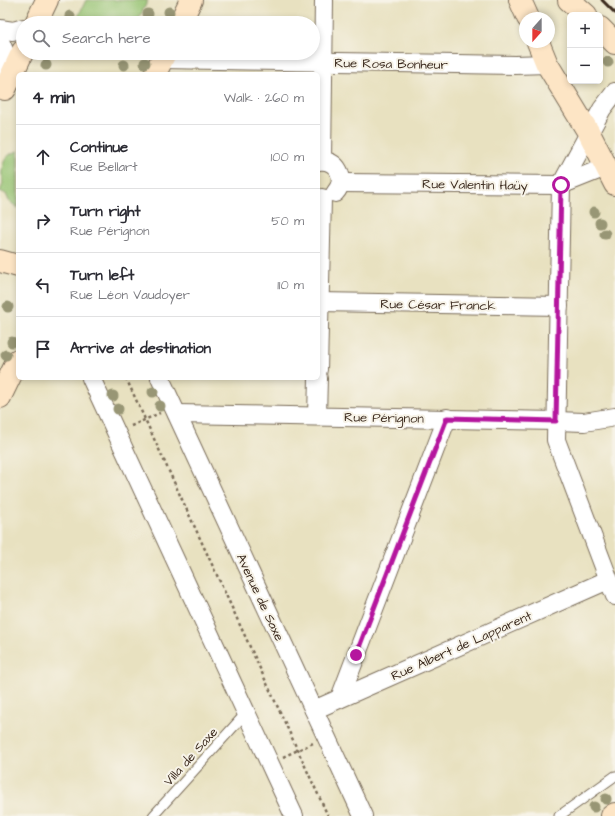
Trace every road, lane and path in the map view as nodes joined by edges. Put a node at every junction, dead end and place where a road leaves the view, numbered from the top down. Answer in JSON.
{"nodes":[{"id":1,"x":47,"y":0,"type":"edge"},
{"id":2,"x":190,"y":0,"type":"edge"},
{"id":3,"x":324,"y":0,"type":"edge"},
{"id":4,"x":520,"y":0,"type":"edge"},
{"id":5,"x":569,"y":0,"type":"edge"},
{"id":6,"x":525,"y":12,"type":"edge"},
{"id":7,"x":583,"y":12,"type":"edge"},
{"id":8,"x":39,"y":16,"type":"edge"},
{"id":9,"x":183,"y":16,"type":"edge"},
{"id":10,"x":0,"y":28,"type":"edge"},
{"id":11,"x":16,"y":30,"type":"edge"},
{"id":12,"x":603,"y":31,"type":"edge"},
{"id":13,"x":615,"y":43,"type":"edge"},
{"id":14,"x":7,"y":48,"type":"edge"},
{"id":15,"x":540,"y":48,"type":"edge"},
{"id":16,"x":161,"y":62,"type":"edge"},
{"id":17,"x":324,"y":62,"type":"junction"},
{"id":18,"x":547,"y":64,"type":"junction"},
{"id":19,"x":8,"y":89,"type":"edge"},
{"id":20,"x":615,"y":92,"type":"edge"},
{"id":21,"x":589,"y":133,"type":"junction"},
{"id":22,"x":320,"y":160,"type":"edge"},
{"id":23,"x":611,"y":176,"type":"edge"},
{"id":24,"x":341,"y":183,"type":"junction"},
{"id":25,"x":561,"y":185,"type":"junction"},
{"id":26,"x":320,"y":198,"type":"edge"},
{"id":27,"x":0,"y":261,"type":"edge"},
{"id":28,"x":16,"y":265,"type":"edge"},
{"id":29,"x":320,"y":302,"type":"edge"},
{"id":30,"x":559,"y":306,"type":"junction"},
{"id":31,"x":16,"y":364,"type":"edge"},
{"id":32,"x":93,"y":380,"type":"edge"},
{"id":33,"x":127,"y":380,"type":"edge"},
{"id":34,"x":161,"y":380,"type":"edge"},
{"id":35,"x":318,"y":380,"type":"edge"},
{"id":36,"x":0,"y":397,"type":"edge"},
{"id":37,"x":171,"y":412,"type":"junction"},
{"id":38,"x":317,"y":416,"type":"junction"},
{"id":39,"x":615,"y":417,"type":"edge"},
{"id":40,"x":447,"y":418,"type":"junction"},
{"id":41,"x":145,"y":419,"type":"junction"},
{"id":42,"x":556,"y":421,"type":"junction"},
{"id":43,"x":130,"y":427,"type":"dead end"},
{"id":44,"x":612,"y":588,"type":"edge"},
{"id":45,"x":340,"y":698,"type":"junction"},
{"id":46,"x":314,"y":710,"type":"junction"},
{"id":47,"x":246,"y":714,"type":"junction"},
{"id":48,"x":319,"y":740,"type":"dead end"},
{"id":49,"x":297,"y":750,"type":"junction"},
{"id":50,"x":281,"y":758,"type":"dead end"},
{"id":51,"x":615,"y":776,"type":"edge"},
{"id":52,"x":615,"y":814,"type":"edge"},
{"id":53,"x":153,"y":816,"type":"edge"},
{"id":54,"x":294,"y":816,"type":"edge"},
{"id":55,"x":328,"y":816,"type":"edge"},
{"id":56,"x":363,"y":816,"type":"edge"},
{"id":57,"x":560,"y":816,"type":"edge"},
{"id":58,"x":612,"y":816,"type":"edge"}],
"edges":[{"from":1,"to":8,"type":"main road"},
{"from":2,"to":9,"type":"main road"},
{"from":3,"to":17,"type":"street"},
{"from":4,"to":6,"type":"main road"},
{"from":5,"to":7,"type":"main road"},
{"from":10,"to":11,"type":"street"},
{"from":12,"to":13,"type":"main road"},
{"from":14,"to":19,"type":"main road"},
{"from":15,"to":18,"type":"main road"},
{"from":16,"to":17,"type":"street","name":"Rue Rosa Bonheur"},
{"from":17,"to":18,"type":"street","name":"Rue Rosa Bonheur"},
{"from":17,"to":22,"type":"street"},
{"from":18,"to":21,"type":"main road"},
{"from":20,"to":21,"type":"street"},
{"from":21,"to":23,"type":"main road"},
{"from":21,"to":25,"type":"street"},
{"from":22,"to":24,"type":"street"},
{"from":23,"to":25,"type":"street","name":"Rue Valentin Haüy"},
{"from":24,"to":25,"type":"street","name":"Rue Valentin Haüy"},
{"from":24,"to":26,"type":"street"},
{"from":25,"to":30,"type":"street"},
{"from":27,"to":28,"type":"main road"},
{"from":29,"to":30,"type":"street","name":"Rue César Franck"},
{"from":30,"to":42,"type":"street"},
{"from":31,"to":36,"type":"main road"},
{"from":32,"to":47,"type":"street"},
{"from":33,"to":41,"type":"path"},
{"from":34,"to":37,"type":"street","name":"Avenue de Saxe"},
{"from":35,"to":38,"type":"street"},
{"from":37,"to":38,"type":"street","name":"Rue Pérignon"},
{"from":37,"to":41,"type":"path"},
{"from":37,"to":46,"type":"street","name":"Avenue de Saxe"},
{"from":38,"to":40,"type":"street","name":"Rue Pérignon"},
{"from":39,"to":42,"type":"street","name":"Rue Pérignon"},
{"from":40,"to":42,"type":"street","name":"Rue Pérignon"},
{"from":40,"to":45,"type":"street"},
{"from":41,"to":43,"type":"path"},
{"from":41,"to":49,"type":"path"},
{"from":42,"to":44,"type":"street"},
{"from":44,"to":45,"type":"street","name":"Rue Albert de Lapparent"},
{"from":45,"to":46,"type":"street","name":"Rue Albert de Lapparent"},
{"from":46,"to":56,"type":"street","name":"Avenue de Saxe"},
{"from":47,"to":53,"type":"lane","name":"Villa de Saxe"},
{"from":47,"to":54,"type":"street"},
{"from":48,"to":49,"type":"path"},
{"from":49,"to":50,"type":"path"},
{"from":49,"to":55,"type":"path"},
{"from":51,"to":57,"type":"lane"},
{"from":52,"to":58,"type":"main road"}]}
